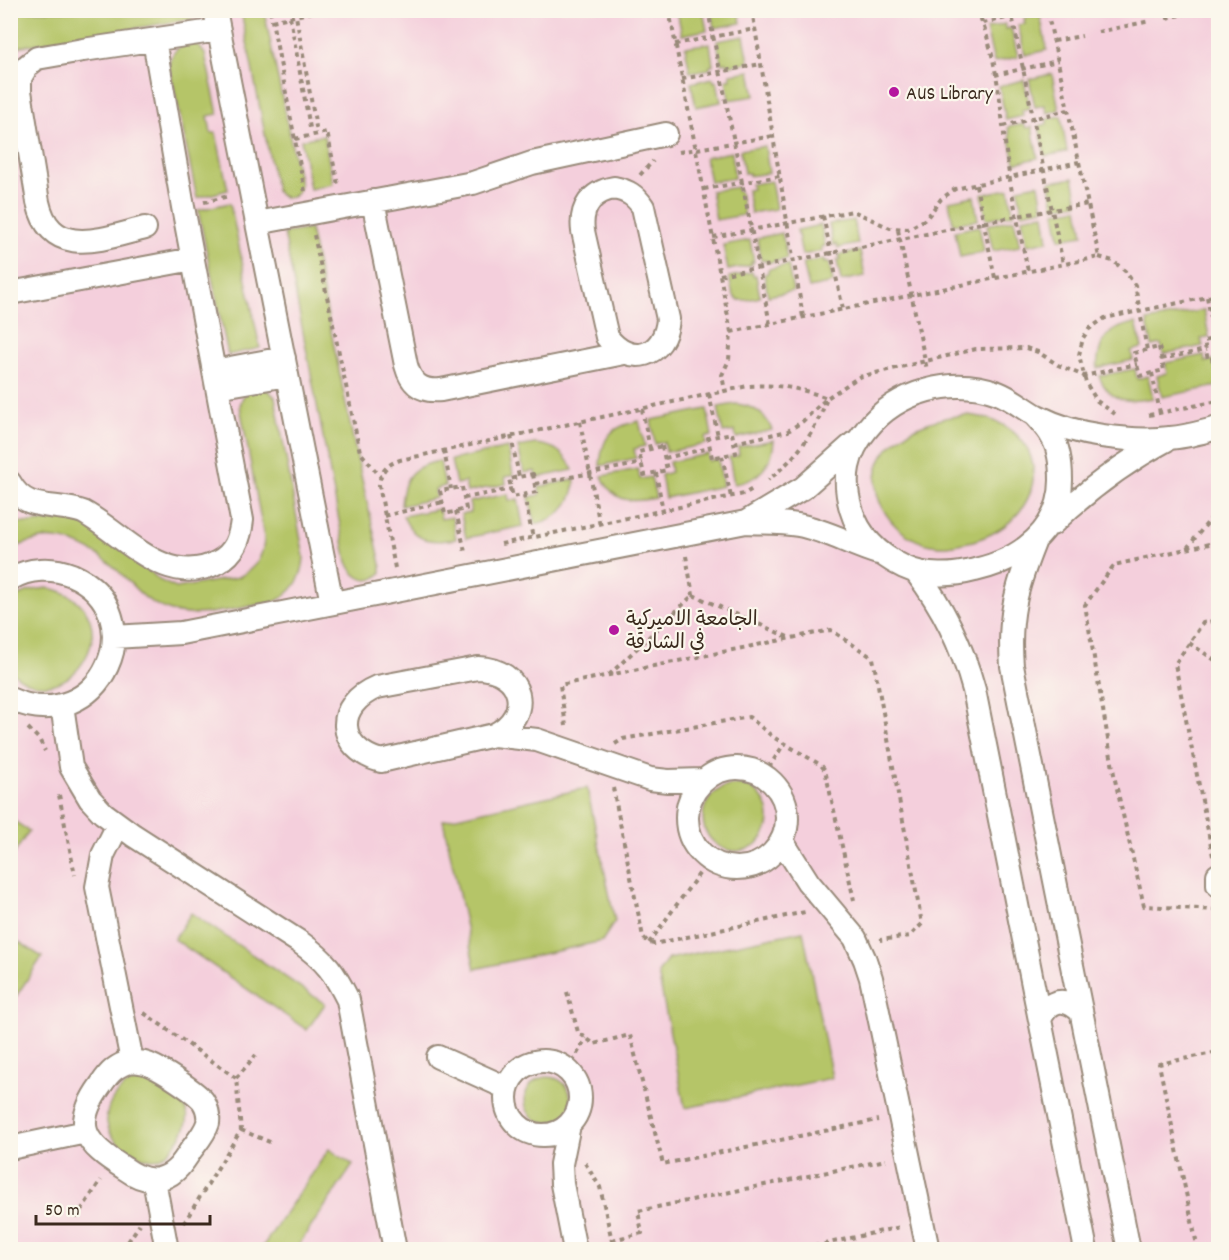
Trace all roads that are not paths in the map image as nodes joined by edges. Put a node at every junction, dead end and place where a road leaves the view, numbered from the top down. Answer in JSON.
{"nodes":[{"id":1,"x":217,"y":20,"type":"edge"},
{"id":2,"x":154,"y":39,"type":"junction"},
{"id":3,"x":670,"y":143,"type":"road end"},
{"id":4,"x":373,"y":201,"type":"junction"},
{"id":5,"x":257,"y":223,"type":"junction"},
{"id":6,"x":145,"y":228,"type":"dead end"},
{"id":7,"x":193,"y":259,"type":"junction"},
{"id":8,"x":10,"y":293,"type":"edge"},
{"id":9,"x":624,"y":353,"type":"junction"},
{"id":10,"x":285,"y":366,"type":"junction"},
{"id":11,"x":215,"y":379,"type":"junction"},
{"id":12,"x":1035,"y":415,"type":"junction"},
{"id":13,"x":1218,"y":428,"type":"edge"},
{"id":14,"x":1169,"y":439,"type":"junction"},
{"id":15,"x":857,"y":440,"type":"junction"},
{"id":16,"x":10,"y":483,"type":"edge"},
{"id":17,"x":746,"y":522,"type":"junction"},
{"id":18,"x":1039,"y":538,"type":"junction"},
{"id":19,"x":879,"y":553,"type":"junction"},
{"id":20,"x":916,"y":572,"type":"junction"},
{"id":21,"x":10,"y":579,"type":"edge"},
{"id":22,"x":332,"y":603,"type":"junction"},
{"id":23,"x":114,"y":637,"type":"junction"},
{"id":24,"x":10,"y":699,"type":"edge"},
{"id":25,"x":62,"y":705,"type":"junction"},
{"id":26,"x":518,"y":706,"type":"junction"},
{"id":27,"x":494,"y":735,"type":"junction"},
{"id":28,"x":564,"y":748,"type":"junction"},
{"id":29,"x":650,"y":779,"type":"junction"},
{"id":30,"x":703,"y":780,"type":"junction"},
{"id":31,"x":687,"y":812,"type":"junction"},
{"id":32,"x":118,"y":825,"type":"junction"},
{"id":33,"x":775,"y":849,"type":"junction"},
{"id":34,"x":1081,"y":1012,"type":"junction"},
{"id":35,"x":1040,"y":1019,"type":"junction"},
{"id":36,"x":438,"y":1057,"type":"dead end"},
{"id":37,"x":132,"y":1061,"type":"junction"},
{"id":38,"x":507,"y":1088,"type":"junction"},
{"id":39,"x":86,"y":1132,"type":"junction"},
{"id":40,"x":532,"y":1134,"type":"junction"},
{"id":41,"x":567,"y":1135,"type":"junction"},
{"id":42,"x":10,"y":1148,"type":"edge"},
{"id":43,"x":154,"y":1180,"type":"junction"},
{"id":44,"x":562,"y":1184,"type":"junction"},
{"id":45,"x":167,"y":1250,"type":"edge"},
{"id":46,"x":395,"y":1250,"type":"edge"},
{"id":47,"x":575,"y":1250,"type":"edge"},
{"id":48,"x":927,"y":1250,"type":"edge"},
{"id":49,"x":1086,"y":1250,"type":"edge"},
{"id":50,"x":1129,"y":1250,"type":"edge"}],
"edges":[{"from":1,"to":2,"type":"street"},
{"from":1,"to":5,"type":"street"},
{"from":2,"to":6,"type":"street"},
{"from":2,"to":7,"type":"street"},
{"from":3,"to":4,"type":"street"},
{"from":4,"to":5,"type":"street"},
{"from":4,"to":9,"type":"street"},
{"from":5,"to":10,"type":"street"},
{"from":7,"to":8,"type":"street"},
{"from":7,"to":11,"type":"street"},
{"from":9,"to":9,"type":"street"},
{"from":10,"to":11,"type":"street"},
{"from":10,"to":22,"type":"street"},
{"from":11,"to":16,"type":"street"},
{"from":12,"to":14,"type":"street"},
{"from":12,"to":15,"type":"street"},
{"from":12,"to":18,"type":"street"},
{"from":13,"to":14,"type":"street"},
{"from":14,"to":18,"type":"street"},
{"from":15,"to":17,"type":"street"},
{"from":15,"to":19,"type":"street"},
{"from":17,"to":19,"type":"street"},
{"from":17,"to":22,"type":"street"},
{"from":18,"to":20,"type":"street"},
{"from":18,"to":34,"type":"street"},
{"from":19,"to":20,"type":"street"},
{"from":20,"to":35,"type":"street"},
{"from":21,"to":23,"type":"street"},
{"from":22,"to":23,"type":"street"},
{"from":23,"to":25,"type":"street"},
{"from":24,"to":25,"type":"street"},
{"from":25,"to":32,"type":"street"},
{"from":26,"to":27,"type":"street"},
{"from":26,"to":27,"type":"street"},
{"from":26,"to":28,"type":"street"},
{"from":27,"to":28,"type":"street"},
{"from":28,"to":29,"type":"street"},
{"from":29,"to":30,"type":"street"},
{"from":29,"to":31,"type":"street"},
{"from":30,"to":31,"type":"street"},
{"from":30,"to":33,"type":"street"},
{"from":31,"to":33,"type":"street"},
{"from":32,"to":37,"type":"street"},
{"from":32,"to":46,"type":"street"},
{"from":33,"to":48,"type":"street"},
{"from":34,"to":35,"type":"street"},
{"from":34,"to":50,"type":"street"},
{"from":35,"to":49,"type":"street"},
{"from":36,"to":38,"type":"street"},
{"from":37,"to":39,"type":"street"},
{"from":37,"to":43,"type":"street"},
{"from":38,"to":40,"type":"street"},
{"from":38,"to":41,"type":"street"},
{"from":39,"to":42,"type":"street"},
{"from":39,"to":43,"type":"street"},
{"from":40,"to":41,"type":"street"},
{"from":40,"to":44,"type":"street"},
{"from":41,"to":44,"type":"street"},
{"from":43,"to":45,"type":"street"},
{"from":44,"to":47,"type":"street"}]}
